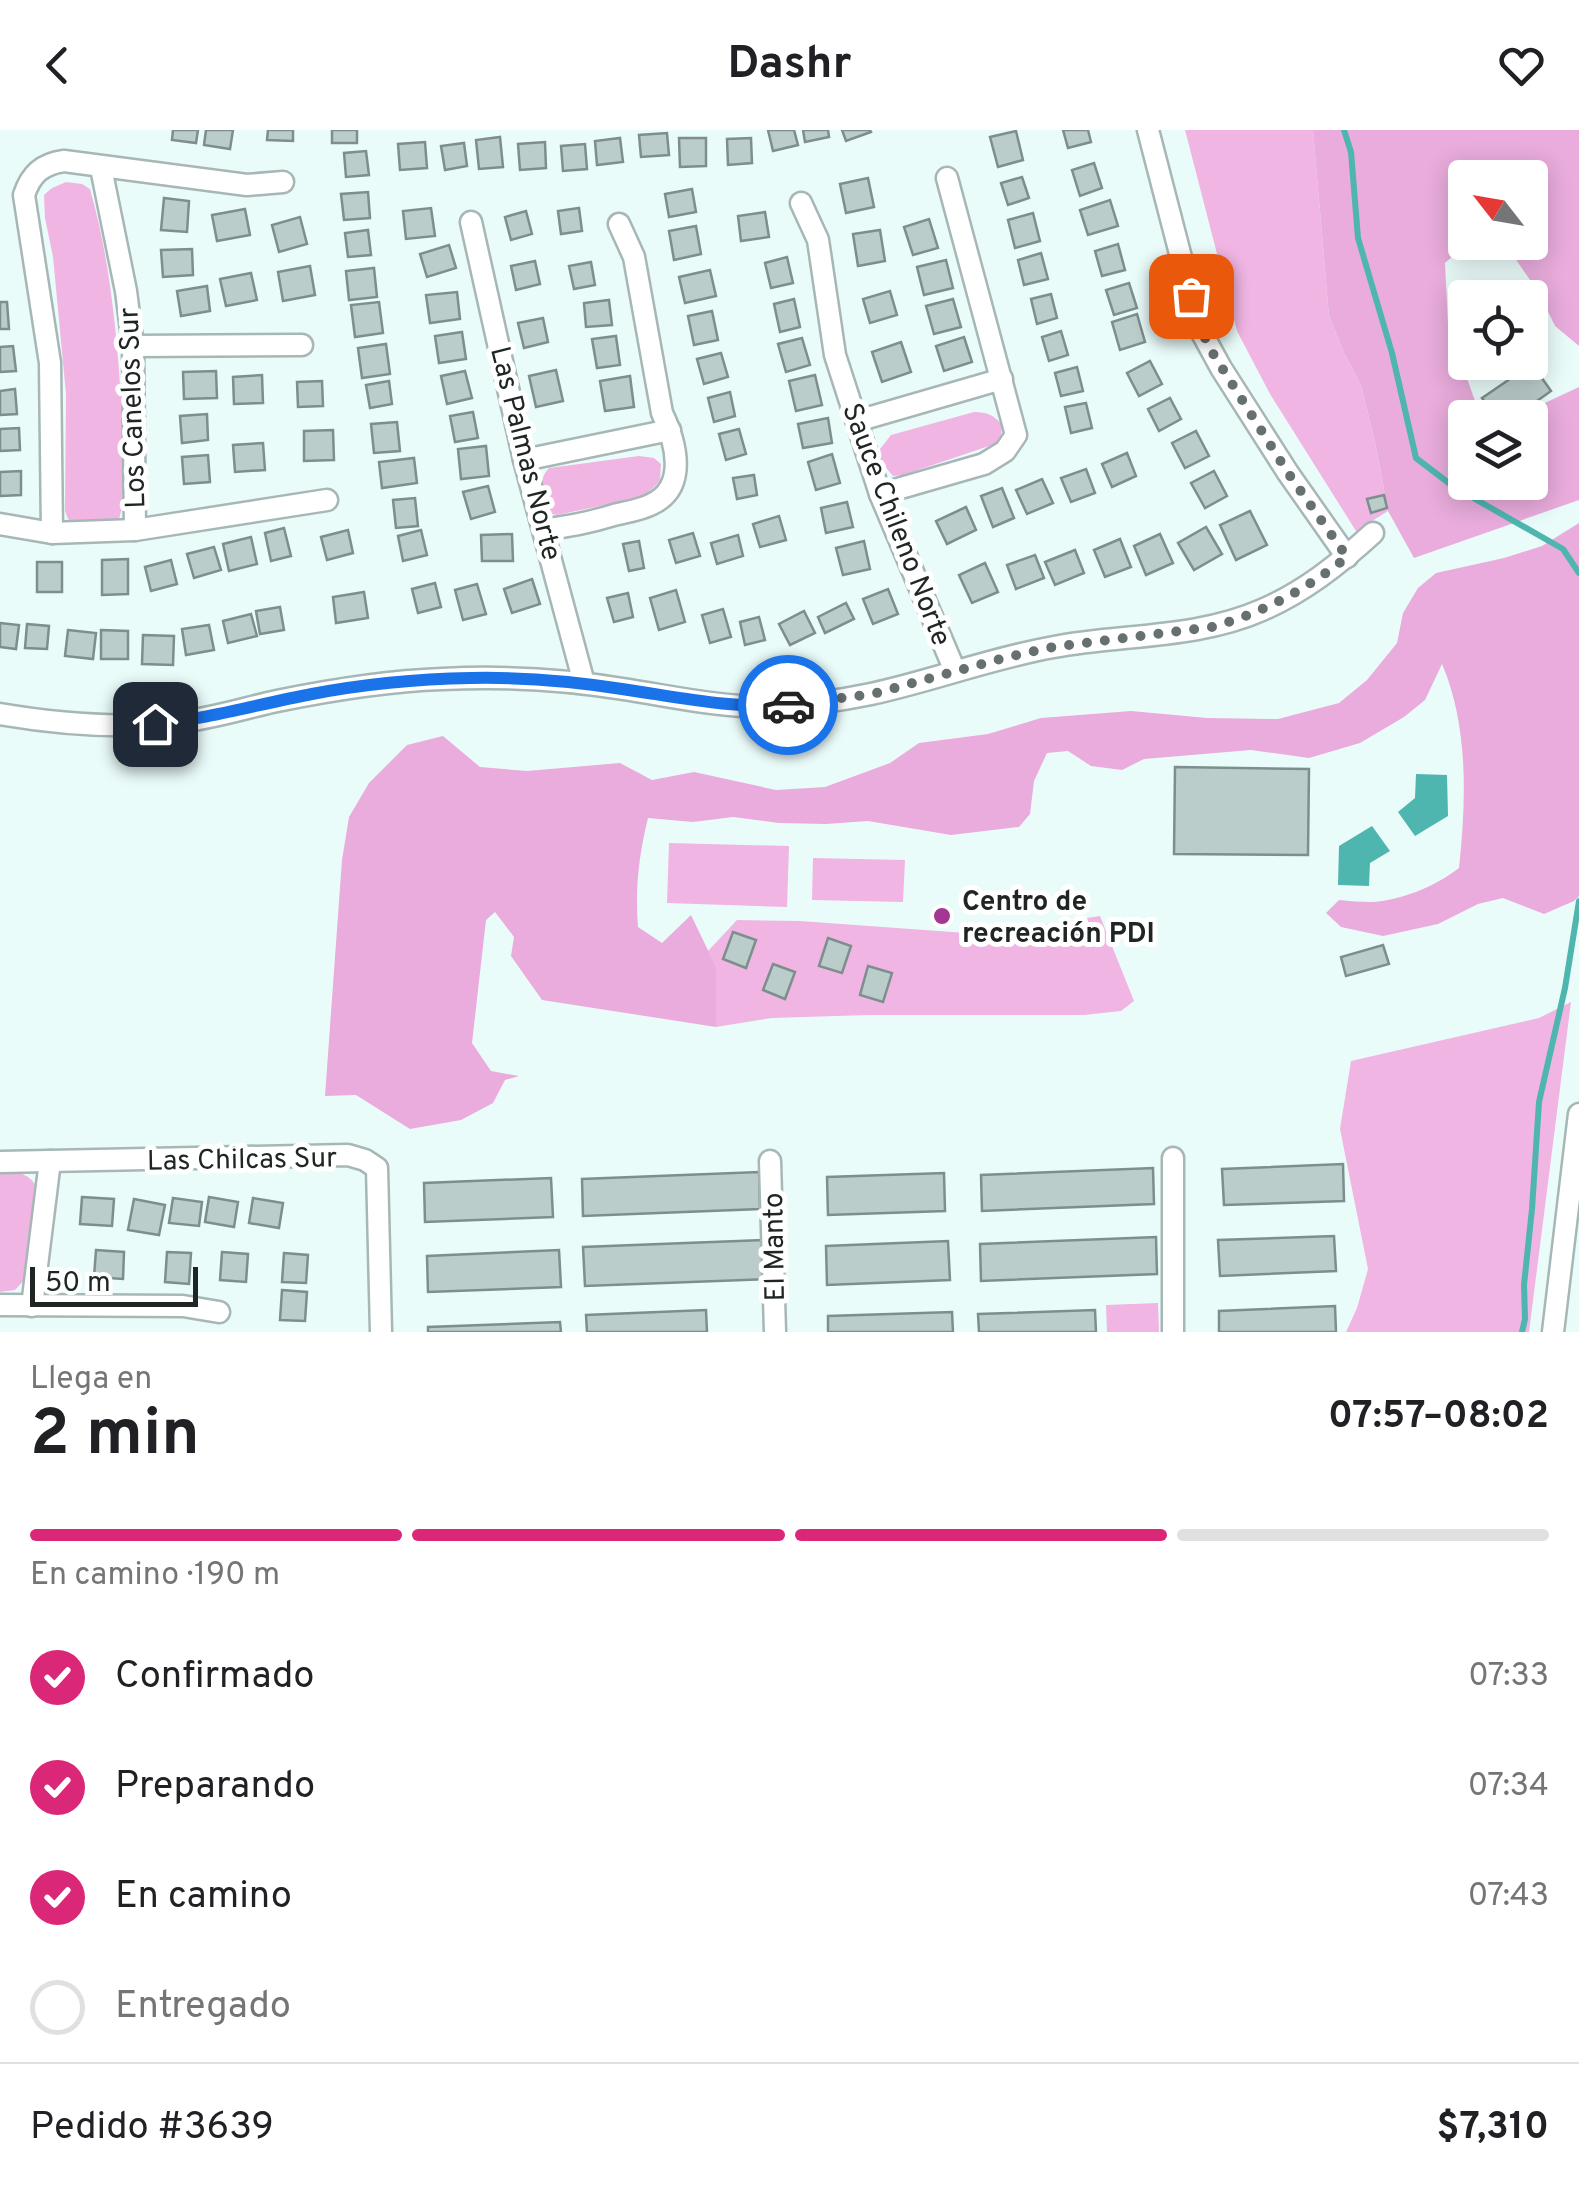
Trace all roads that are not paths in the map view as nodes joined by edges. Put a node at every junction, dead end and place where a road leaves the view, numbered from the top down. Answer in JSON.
{"nodes":[{"id":1,"x":1148,"y":130,"type":"edge"},
{"id":2,"x":101,"y":168,"type":"junction"},
{"id":3,"x":947,"y":178,"type":"dead end"},
{"id":4,"x":283,"y":182,"type":"dead end"},
{"id":5,"x":802,"y":203,"type":"dead end"},
{"id":6,"x":472,"y":222,"type":"dead end"},
{"id":7,"x":619,"y":224,"type":"dead end"},
{"id":8,"x":302,"y":345,"type":"dead end"},
{"id":9,"x":133,"y":346,"type":"junction"},
{"id":10,"x":1002,"y":379,"type":"junction"},
{"id":11,"x":857,"y":421,"type":"junction"},
{"id":12,"x":670,"y":430,"type":"junction"},
{"id":13,"x":524,"y":460,"type":"junction"},
{"id":14,"x":880,"y":494,"type":"junction"},
{"id":15,"x":327,"y":500,"type":"dead end"},
{"id":16,"x":0,"y":524,"type":"edge"},
{"id":17,"x":544,"y":529,"type":"junction"},
{"id":18,"x":135,"y":530,"type":"junction"},
{"id":19,"x":1373,"y":533,"type":"dead end"},
{"id":20,"x":52,"y":534,"type":"junction"},
{"id":21,"x":1347,"y":557,"type":"junction"},
{"id":22,"x":955,"y":671,"type":"junction"},
{"id":23,"x":584,"y":684,"type":"junction"},
{"id":24,"x":0,"y":714,"type":"edge"},
{"id":25,"x":1579,"y":1114,"type":"edge"},
{"id":26,"x":1174,"y":1158,"type":"dead end"},
{"id":27,"x":50,"y":1160,"type":"junction"},
{"id":28,"x":770,"y":1161,"type":"dead end"},
{"id":29,"x":0,"y":1162,"type":"edge"},
{"id":30,"x":0,"y":1305,"type":"edge"},
{"id":31,"x":32,"y":1306,"type":"junction"},
{"id":32,"x":219,"y":1312,"type":"dead end"},
{"id":33,"x":381,"y":1332,"type":"edge"},
{"id":34,"x":774,"y":1332,"type":"edge"},
{"id":35,"x":1173,"y":1332,"type":"edge"},
{"id":36,"x":1553,"y":1332,"type":"edge"}],
"edges":[{"from":1,"to":21,"type":"street"},
{"from":2,"to":4,"type":"street"},
{"from":2,"to":9,"type":"street","name":"Los Canelos Sur"},
{"from":2,"to":20,"type":"street"},
{"from":3,"to":10,"type":"street"},
{"from":5,"to":11,"type":"street","name":"Sauce Chileno Norte"},
{"from":6,"to":13,"type":"street","name":"Las Palmas Norte"},
{"from":7,"to":12,"type":"street"},
{"from":8,"to":9,"type":"street"},
{"from":9,"to":18,"type":"street","name":"Los Canelos Sur"},
{"from":10,"to":11,"type":"street"},
{"from":10,"to":14,"type":"street"},
{"from":11,"to":14,"type":"street","name":"Sauce Chileno Norte"},
{"from":12,"to":13,"type":"street"},
{"from":12,"to":17,"type":"street"},
{"from":13,"to":17,"type":"street","name":"Las Palmas Norte"},
{"from":14,"to":22,"type":"street","name":"Sauce Chileno Norte"},
{"from":15,"to":18,"type":"street"},
{"from":16,"to":20,"type":"street"},
{"from":17,"to":23,"type":"street","name":"Las Palmas Norte"},
{"from":18,"to":20,"type":"street"},
{"from":19,"to":21,"type":"street"},
{"from":21,"to":22,"type":"street"},
{"from":22,"to":23,"type":"street"},
{"from":23,"to":24,"type":"street"},
{"from":25,"to":36,"type":"street"},
{"from":26,"to":35,"type":"street"},
{"from":27,"to":29,"type":"street","name":"Las Chilcas Sur"},
{"from":27,"to":31,"type":"street"},
{"from":27,"to":33,"type":"street","name":"Las Chilcas Sur"},
{"from":28,"to":34,"type":"street","name":"El Manto"},
{"from":30,"to":31,"type":"street"},
{"from":31,"to":32,"type":"street"}]}
